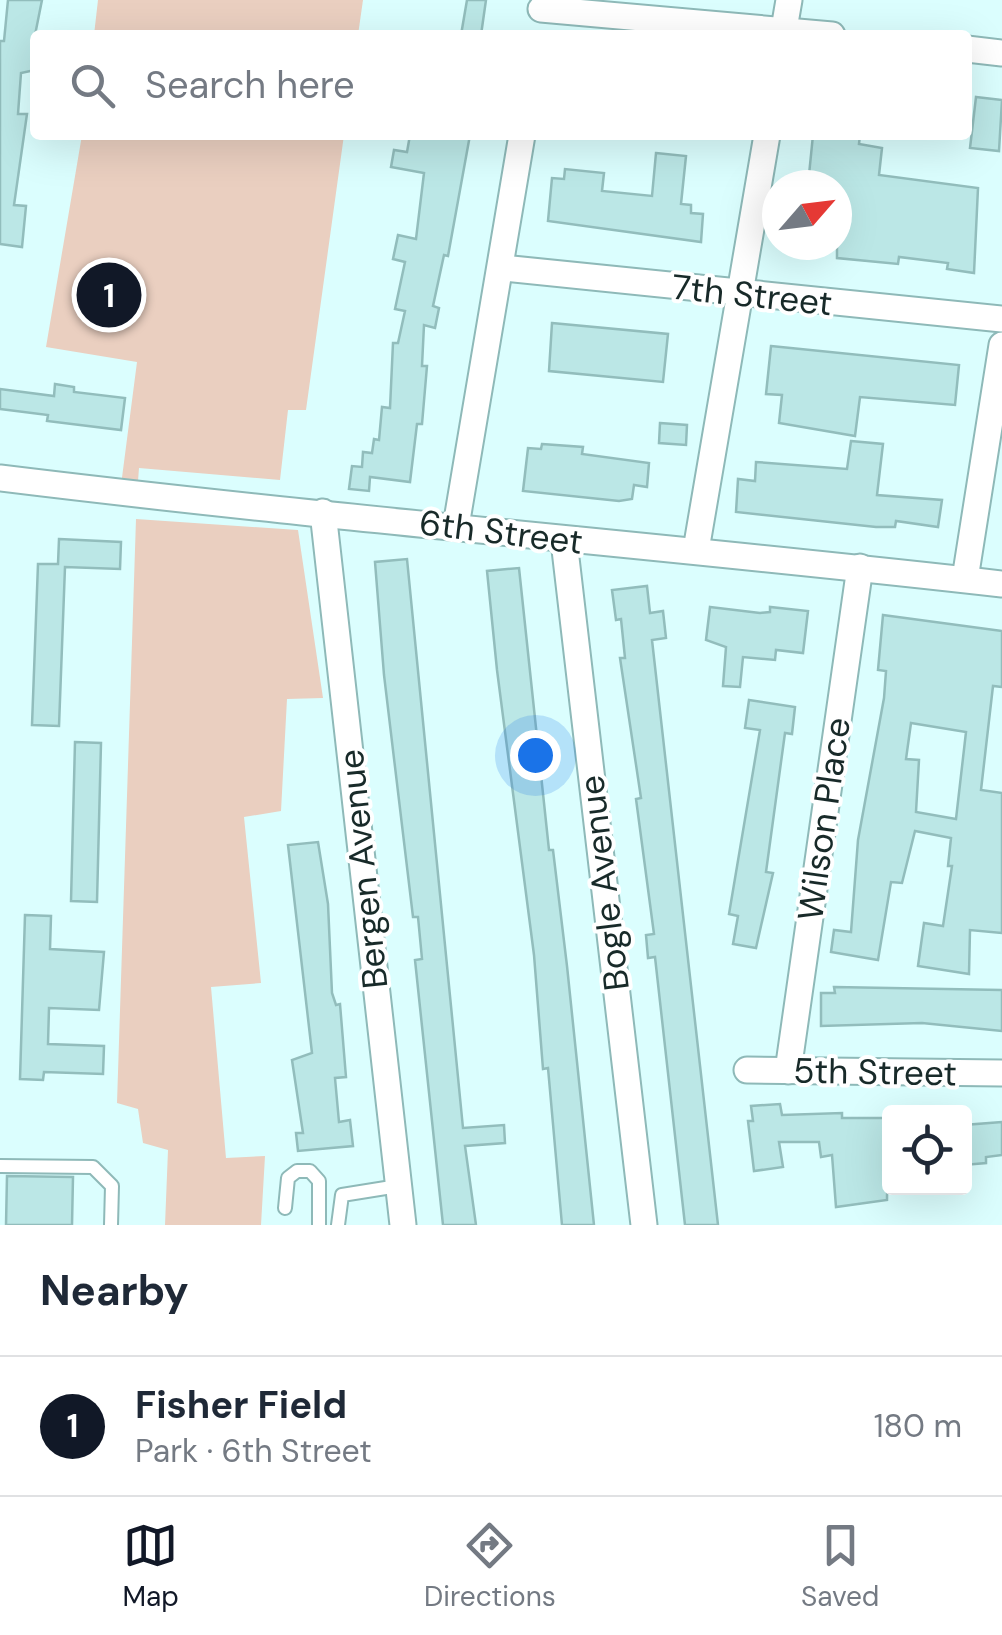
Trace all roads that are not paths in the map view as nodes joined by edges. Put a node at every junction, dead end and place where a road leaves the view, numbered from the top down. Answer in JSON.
{"nodes":[{"id":1,"x":790,"y":0,"type":"edge"},
{"id":2,"x":542,"y":4,"type":"edge"},
{"id":3,"x":538,"y":30,"type":"edge"},
{"id":4,"x":767,"y":30,"type":"edge"},
{"id":5,"x":784,"y":30,"type":"edge"},
{"id":6,"x":972,"y":49,"type":"edge"},
{"id":7,"x":1002,"y":52,"type":"edge"},
{"id":8,"x":521,"y":140,"type":"edge"},
{"id":9,"x":766,"y":140,"type":"edge"},
{"id":10,"x":502,"y":268,"type":"junction"},
{"id":11,"x":740,"y":294,"type":"junction"},
{"id":12,"x":1002,"y":320,"type":"edge"},
{"id":13,"x":1002,"y":344,"type":"edge"},
{"id":14,"x":0,"y":478,"type":"edge"},
{"id":15,"x":323,"y":512,"type":"junction"},
{"id":16,"x":456,"y":526,"type":"junction"},
{"id":17,"x":564,"y":542,"type":"junction"},
{"id":18,"x":696,"y":550,"type":"junction"},
{"id":19,"x":860,"y":568,"type":"junction"},
{"id":20,"x":965,"y":580,"type":"junction"},
{"id":21,"x":1002,"y":584,"type":"edge"},
{"id":22,"x":748,"y":1070,"type":"dead end"},
{"id":23,"x":788,"y":1071,"type":"junction"},
{"id":24,"x":1002,"y":1073,"type":"edge"},
{"id":25,"x":0,"y":1166,"type":"edge"},
{"id":26,"x":398,"y":1186,"type":"junction"},
{"id":27,"x":285,"y":1208,"type":"dead end"},
{"id":28,"x":111,"y":1225,"type":"edge"},
{"id":29,"x":319,"y":1225,"type":"edge"},
{"id":30,"x":338,"y":1225,"type":"edge"},
{"id":31,"x":402,"y":1225,"type":"edge"},
{"id":32,"x":644,"y":1225,"type":"edge"}],
"edges":[{"from":1,"to":5,"type":"street"},
{"from":2,"to":3,"type":"street"},
{"from":2,"to":4,"type":"street"},
{"from":6,"to":7,"type":"street"},
{"from":8,"to":10,"type":"street"},
{"from":9,"to":11,"type":"street"},
{"from":10,"to":11,"type":"street","name":"7th Street"},
{"from":10,"to":16,"type":"street"},
{"from":11,"to":12,"type":"street","name":"7th Street"},
{"from":11,"to":18,"type":"street"},
{"from":13,"to":20,"type":"street"},
{"from":14,"to":15,"type":"street","name":"6th Street"},
{"from":15,"to":16,"type":"street","name":"6th Street"},
{"from":15,"to":26,"type":"street","name":"Bergen Avenue"},
{"from":16,"to":17,"type":"street","name":"6th Street"},
{"from":17,"to":18,"type":"street","name":"6th Street"},
{"from":17,"to":32,"type":"street","name":"Bogle Avenue"},
{"from":18,"to":19,"type":"street","name":"6th Street"},
{"from":19,"to":20,"type":"street","name":"6th Street"},
{"from":19,"to":23,"type":"street","name":"Wilson Place"},
{"from":20,"to":21,"type":"street","name":"6th Street"},
{"from":22,"to":23,"type":"street","name":"5th Street"},
{"from":23,"to":24,"type":"street","name":"5th Street"},
{"from":25,"to":28,"type":"lane"},
{"from":26,"to":30,"type":"lane"},
{"from":26,"to":31,"type":"street","name":"Bergen Avenue"},
{"from":27,"to":29,"type":"lane"}]}
